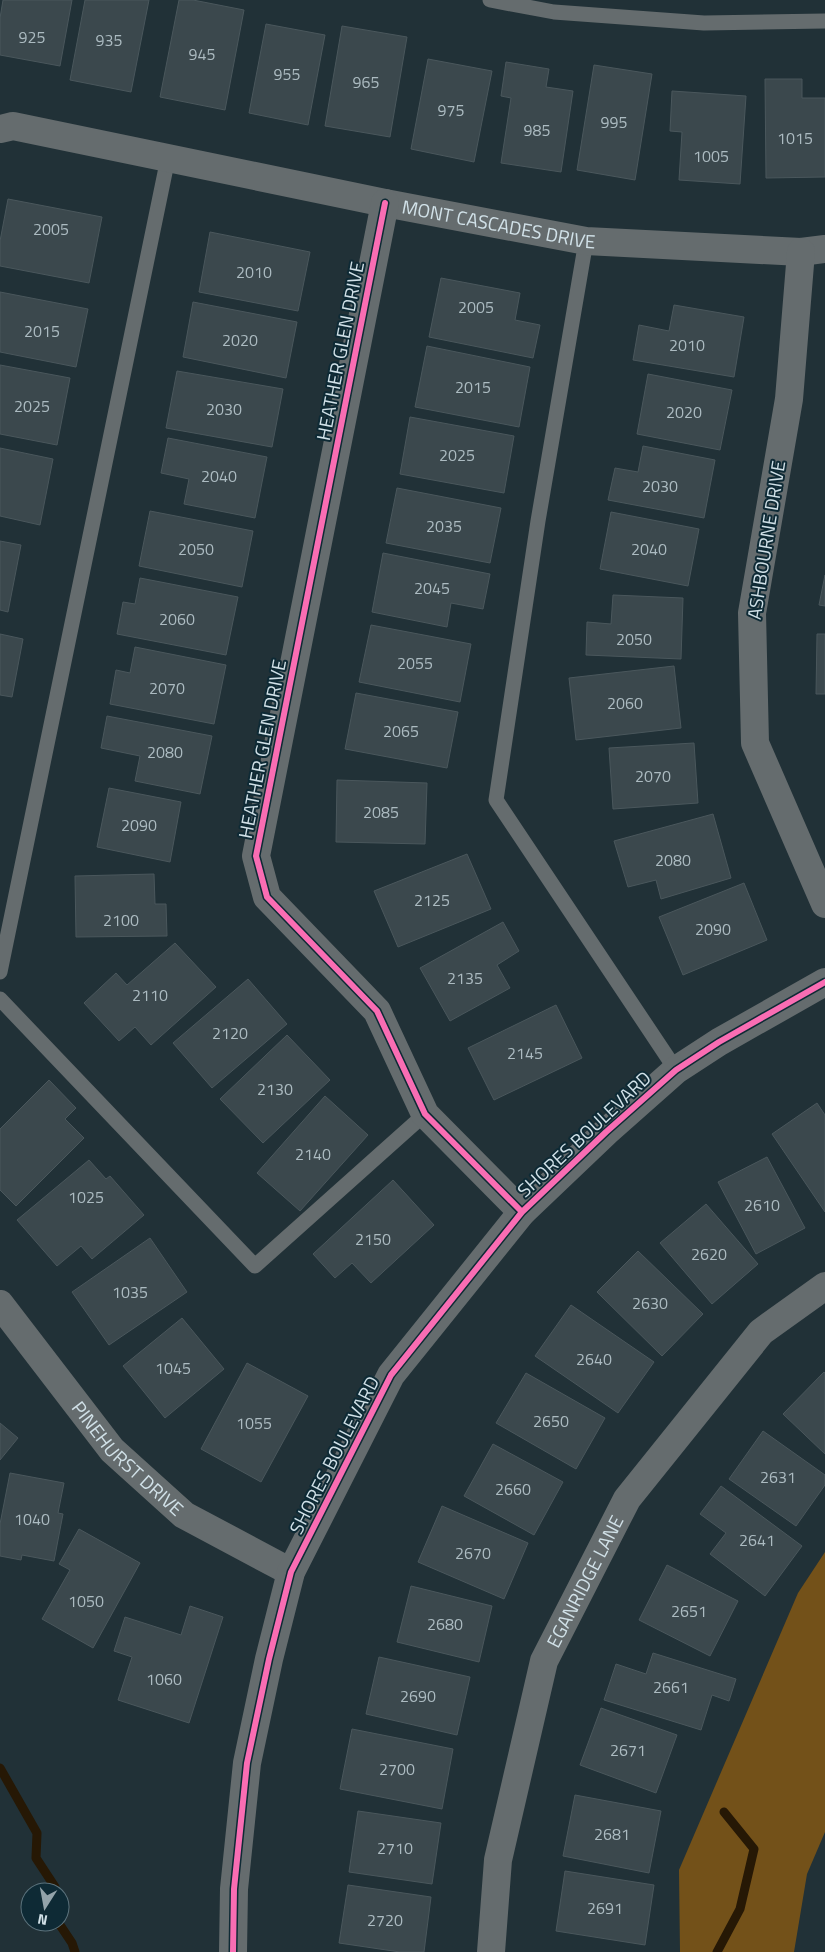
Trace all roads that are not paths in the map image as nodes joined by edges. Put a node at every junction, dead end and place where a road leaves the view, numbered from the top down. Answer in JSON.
{"nodes":[{"id":1,"x":490,"y":0,"type":"edge"},
{"id":2,"x":825,"y":21,"type":"edge"},
{"id":3,"x":0,"y":129,"type":"edge"},
{"id":4,"x":168,"y":158,"type":"junction"},
{"id":5,"x":385,"y":203,"type":"junction"},
{"id":6,"x":586,"y":241,"type":"junction"},
{"id":7,"x":813,"y":250,"type":"edge"},
{"id":8,"x":825,"y":904,"type":"edge"},
{"id":9,"x":0,"y":972,"type":"edge"},
{"id":10,"x":825,"y":982,"type":"edge"},
{"id":11,"x":0,"y":999,"type":"edge"},
{"id":12,"x":676,"y":1070,"type":"junction"},
{"id":13,"x":425,"y":1114,"type":"junction"},
{"id":14,"x":522,"y":1212,"type":"junction"},
{"id":15,"x":825,"y":1286,"type":"edge"},
{"id":16,"x":0,"y":1304,"type":"edge"},
{"id":17,"x":291,"y":1572,"type":"junction"},
{"id":18,"x":233,"y":1952,"type":"edge"},
{"id":19,"x":492,"y":1952,"type":"edge"}],
"edges":[{"from":1,"to":2,"type":"lane"},
{"from":3,"to":4,"type":"street","name":"MONT CASCADES DRIVE"},
{"from":4,"to":5,"type":"street","name":"MONT CASCADES DRIVE"},
{"from":4,"to":9,"type":"lane"},
{"from":5,"to":6,"type":"street","name":"MONT CASCADES DRIVE"},
{"from":5,"to":13,"type":"street","name":"HEATHER GLEN DRIVE"},
{"from":6,"to":7,"type":"street","name":"MONT CASCADES DRIVE"},
{"from":6,"to":12,"type":"lane"},
{"from":7,"to":8,"type":"street","name":"ASHBOURNE DRIVE"},
{"from":10,"to":12,"type":"street","name":"SHORES BOULEVARD"},
{"from":11,"to":13,"type":"lane"},
{"from":12,"to":14,"type":"street","name":"SHORES BOULEVARD"},
{"from":13,"to":14,"type":"street","name":"HEATHER GLEN DRIVE"},
{"from":14,"to":17,"type":"street","name":"SHORES BOULEVARD"},
{"from":15,"to":19,"type":"street","name":"EGANRIDGE LANE"},
{"from":16,"to":17,"type":"street","name":"PINEHURST DRIVE"},
{"from":17,"to":18,"type":"street","name":"SHORES BOULEVARD"}]}
